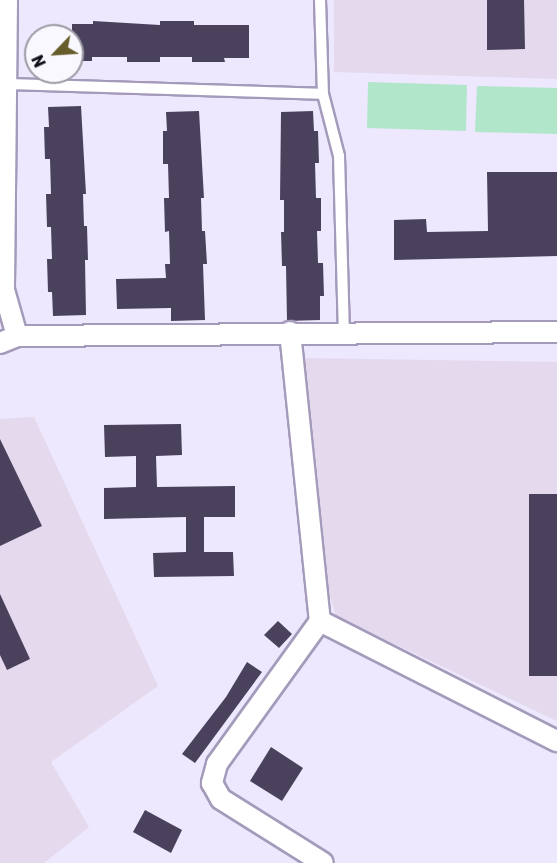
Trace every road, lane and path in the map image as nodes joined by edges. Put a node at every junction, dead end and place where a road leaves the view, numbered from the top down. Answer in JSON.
{"nodes":[{"id":1,"x":7,"y":0,"type":"edge"},
{"id":2,"x":320,"y":0,"type":"edge"},
{"id":3,"x":6,"y":84,"type":"junction"},
{"id":4,"x":323,"y":94,"type":"junction"},
{"id":5,"x":290,"y":332,"type":"junction"},
{"id":6,"x":344,"y":332,"type":"junction"},
{"id":7,"x":557,"y":332,"type":"edge"},
{"id":8,"x":9,"y":340,"type":"edge"},
{"id":9,"x":320,"y":621,"type":"junction"},
{"id":10,"x":557,"y":741,"type":"edge"},
{"id":11,"x":323,"y":863,"type":"edge"}],
"edges":[{"from":1,"to":3,"type":"street"},
{"from":2,"to":4,"type":"lane"},
{"from":3,"to":4,"type":"lane"},
{"from":3,"to":8,"type":"street"},
{"from":4,"to":6,"type":"lane"},
{"from":5,"to":6,"type":"street"},
{"from":5,"to":8,"type":"street"},
{"from":5,"to":9,"type":"street"},
{"from":6,"to":7,"type":"street"},
{"from":9,"to":10,"type":"street"},
{"from":9,"to":11,"type":"street"}]}
